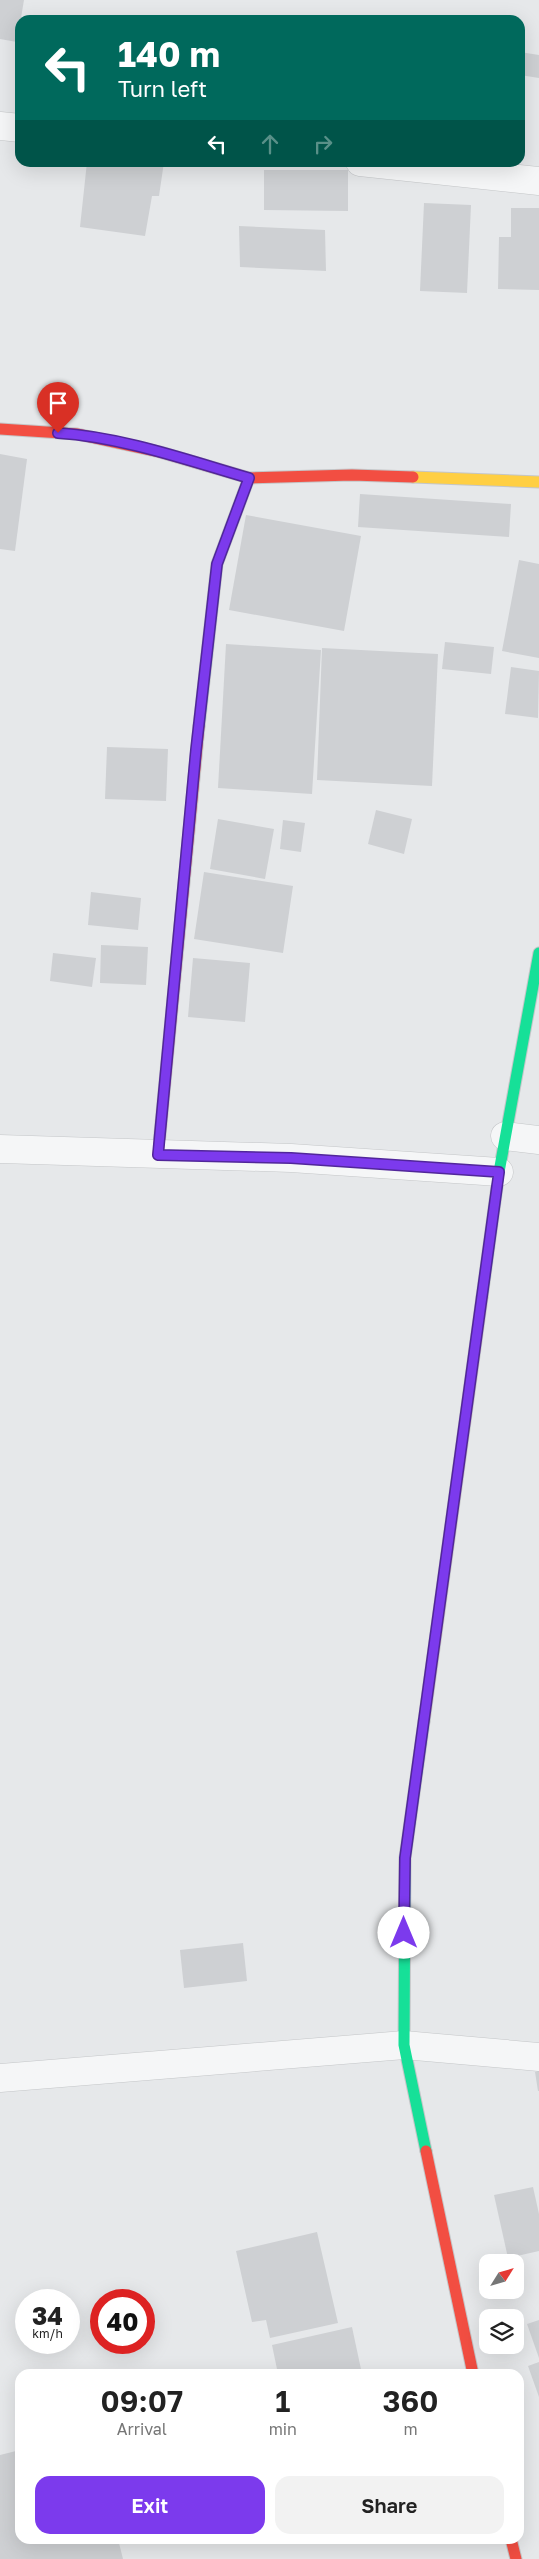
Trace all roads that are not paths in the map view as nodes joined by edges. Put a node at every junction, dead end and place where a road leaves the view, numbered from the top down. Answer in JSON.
{"nodes":[{"id":1,"x":0,"y":126,"type":"edge"},
{"id":2,"x":15,"y":128,"type":"edge"},
{"id":3,"x":410,"y":167,"type":"edge"},
{"id":4,"x":539,"y":180,"type":"edge"},
{"id":5,"x":0,"y":429,"type":"edge"},
{"id":6,"x":249,"y":478,"type":"junction"},
{"id":7,"x":539,"y":482,"type":"edge"},
{"id":8,"x":539,"y":953,"type":"edge"},
{"id":9,"x":505,"y":1136,"type":"junction"},
{"id":10,"x":539,"y":1140,"type":"edge"},
{"id":11,"x":0,"y":1149,"type":"edge"},
{"id":12,"x":158,"y":1155,"type":"junction"},
{"id":13,"x":499,"y":1172,"type":"junction"},
{"id":14,"x":404,"y":2045,"type":"junction"},
{"id":15,"x":539,"y":2057,"type":"edge"},
{"id":16,"x":0,"y":2078,"type":"edge"},
{"id":17,"x":472,"y":2369,"type":"edge"},
{"id":18,"x":512,"y":2544,"type":"edge"},
{"id":19,"x":516,"y":2559,"type":"edge"}],
"edges":[{"from":1,"to":2,"type":"street"},
{"from":3,"to":4,"type":"street"},
{"from":5,"to":6,"type":"street"},
{"from":6,"to":7,"type":"street"},
{"from":6,"to":12,"type":"street"},
{"from":8,"to":9,"type":"street"},
{"from":9,"to":10,"type":"street"},
{"from":9,"to":13,"type":"street"},
{"from":11,"to":12,"type":"street"},
{"from":12,"to":13,"type":"street"},
{"from":13,"to":14,"type":"street"},
{"from":14,"to":15,"type":"street"},
{"from":14,"to":16,"type":"street"},
{"from":14,"to":17,"type":"street"},
{"from":18,"to":19,"type":"street"}]}
